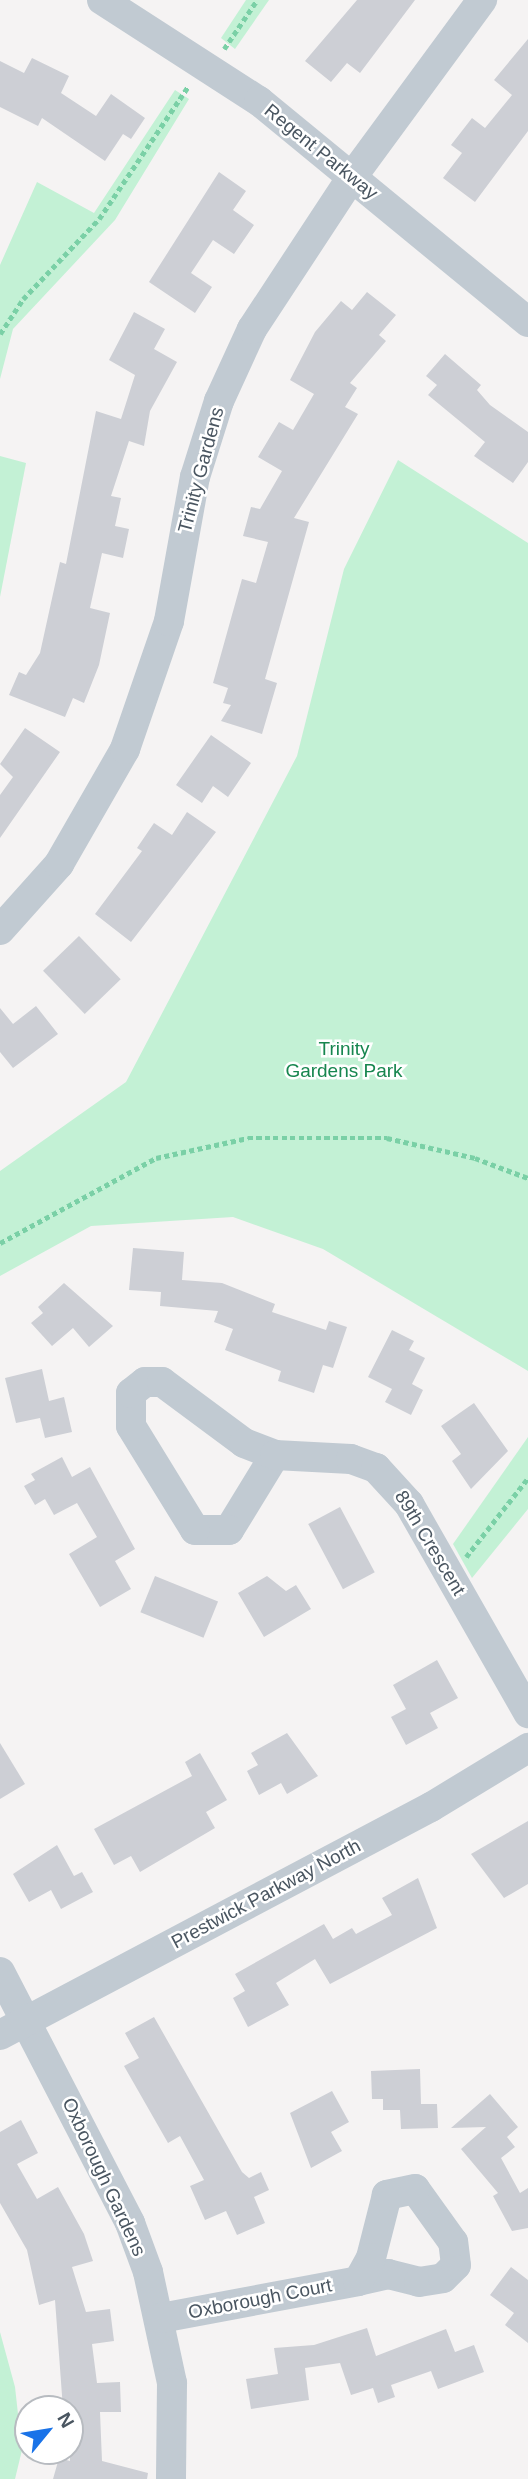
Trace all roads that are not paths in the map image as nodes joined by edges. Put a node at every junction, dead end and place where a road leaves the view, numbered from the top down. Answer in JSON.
{"nodes":[{"id":1,"x":102,"y":0,"type":"edge"},
{"id":2,"x":482,"y":0,"type":"edge"},
{"id":3,"x":352,"y":177,"type":"junction"},
{"id":4,"x":528,"y":321,"type":"edge"},
{"id":5,"x":0,"y":930,"type":"edge"},
{"id":6,"x":275,"y":1455,"type":"junction"},
{"id":7,"x":528,"y":1713,"type":"edge"},
{"id":8,"x":528,"y":1748,"type":"edge"},
{"id":9,"x":0,"y":1972,"type":"edge"},
{"id":10,"x":28,"y":2020,"type":"junction"},
{"id":11,"x":0,"y":2035,"type":"edge"},
{"id":12,"x":358,"y":2281,"type":"dead end"},
{"id":13,"x":161,"y":2318,"type":"junction"},
{"id":14,"x":171,"y":2479,"type":"edge"}],
"edges":[{"from":1,"to":3,"type":"street","name":"Regent Parkway"},
{"from":2,"to":3,"type":"street","name":"Trinity Gardens"},
{"from":3,"to":4,"type":"street","name":"Regent Parkway"},
{"from":3,"to":5,"type":"street","name":"Trinity Gardens"},
{"from":6,"to":6,"type":"street","name":"89th Crescent"},
{"from":6,"to":7,"type":"street","name":"89th Crescent"},
{"from":8,"to":10,"type":"street","name":"Prestwick Parkway North"},
{"from":9,"to":10,"type":"street","name":"Oxborough Gardens"},
{"from":10,"to":11,"type":"street","name":"Prestwick Parkway North"},
{"from":10,"to":13,"type":"street","name":"Oxborough Gardens"},
{"from":12,"to":13,"type":"street","name":"Oxborough Court"},
{"from":13,"to":14,"type":"street","name":"Oxborough Gardens"}]}
